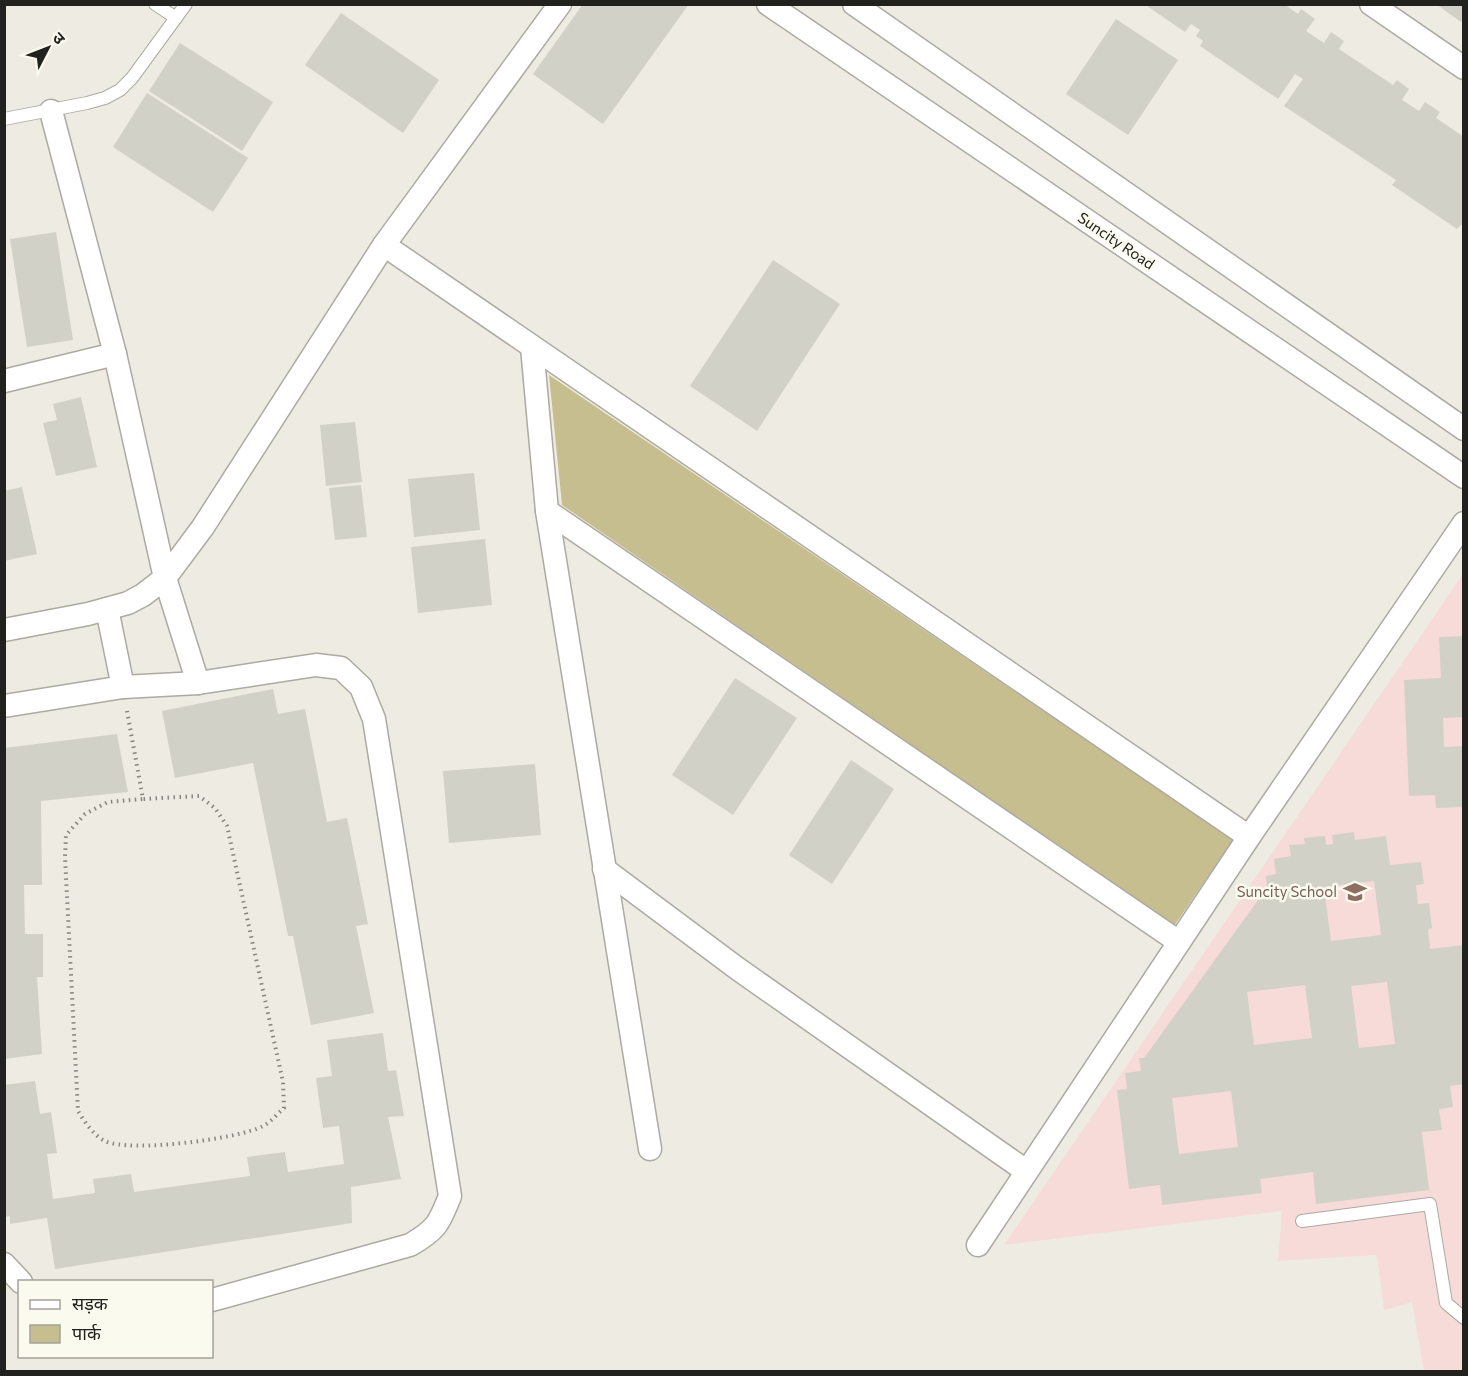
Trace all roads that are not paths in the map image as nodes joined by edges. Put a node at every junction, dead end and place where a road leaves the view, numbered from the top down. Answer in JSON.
{"nodes":[{"id":1,"x":155,"y":4,"type":"edge"},
{"id":2,"x":186,"y":4,"type":"edge"},
{"id":3,"x":560,"y":4,"type":"edge"},
{"id":4,"x":768,"y":4,"type":"edge"},
{"id":5,"x":854,"y":4,"type":"edge"},
{"id":6,"x":1371,"y":4,"type":"edge"},
{"id":7,"x":176,"y":18,"type":"junction"},
{"id":8,"x":1464,"y":68,"type":"edge"},
{"id":9,"x":51,"y":111,"type":"junction"},
{"id":10,"x":4,"y":119,"type":"edge"},
{"id":11,"x":384,"y":245,"type":"junction"},
{"id":12,"x":532,"y":347,"type":"junction"},
{"id":13,"x":115,"y":354,"type":"junction"},
{"id":14,"x":4,"y":381,"type":"edge"},
{"id":15,"x":1464,"y":429,"type":"edge"},
{"id":16,"x":1464,"y":477,"type":"edge"},
{"id":17,"x":547,"y":511,"type":"junction"},
{"id":18,"x":1464,"y":523,"type":"edge"},
{"id":19,"x":165,"y":578,"type":"junction"},
{"id":20,"x":108,"y":609,"type":"junction"},
{"id":21,"x":4,"y":630,"type":"edge"},
{"id":22,"x":198,"y":683,"type":"junction"},
{"id":23,"x":123,"y":687,"type":"junction"},
{"id":24,"x":4,"y":706,"type":"edge"},
{"id":25,"x":1249,"y":837,"type":"junction"},
{"id":26,"x":604,"y":869,"type":"junction"},
{"id":27,"x":1179,"y":942,"type":"junction"},
{"id":28,"x":650,"y":1149,"type":"dead end"},
{"id":29,"x":1026,"y":1172,"type":"junction"},
{"id":30,"x":1302,"y":1221,"type":"dead end"},
{"id":31,"x":978,"y":1245,"type":"dead end"},
{"id":32,"x":4,"y":1264,"type":"edge"},
{"id":33,"x":20,"y":1280,"type":"edge"},
{"id":34,"x":213,"y":1300,"type":"edge"},
{"id":35,"x":1464,"y":1318,"type":"edge"}],
"edges":[{"from":1,"to":7,"type":"lane"},
{"from":2,"to":7,"type":"lane"},
{"from":3,"to":11,"type":"street"},
{"from":4,"to":16,"type":"street","name":"Suncity Road"},
{"from":5,"to":15,"type":"street"},
{"from":6,"to":8,"type":"street"},
{"from":7,"to":9,"type":"lane"},
{"from":9,"to":10,"type":"lane"},
{"from":9,"to":13,"type":"street"},
{"from":11,"to":12,"type":"street"},
{"from":11,"to":19,"type":"street"},
{"from":12,"to":17,"type":"street"},
{"from":12,"to":25,"type":"street"},
{"from":13,"to":14,"type":"street"},
{"from":13,"to":19,"type":"street"},
{"from":17,"to":26,"type":"street"},
{"from":17,"to":27,"type":"street"},
{"from":18,"to":25,"type":"street"},
{"from":19,"to":20,"type":"street"},
{"from":19,"to":22,"type":"street"},
{"from":20,"to":21,"type":"street"},
{"from":20,"to":23,"type":"street"},
{"from":22,"to":23,"type":"street"},
{"from":22,"to":34,"type":"street"},
{"from":23,"to":24,"type":"street"},
{"from":25,"to":27,"type":"street"},
{"from":26,"to":28,"type":"street"},
{"from":26,"to":29,"type":"street"},
{"from":27,"to":29,"type":"street"},
{"from":29,"to":31,"type":"street"},
{"from":30,"to":35,"type":"lane"},
{"from":32,"to":33,"type":"street"}]}
